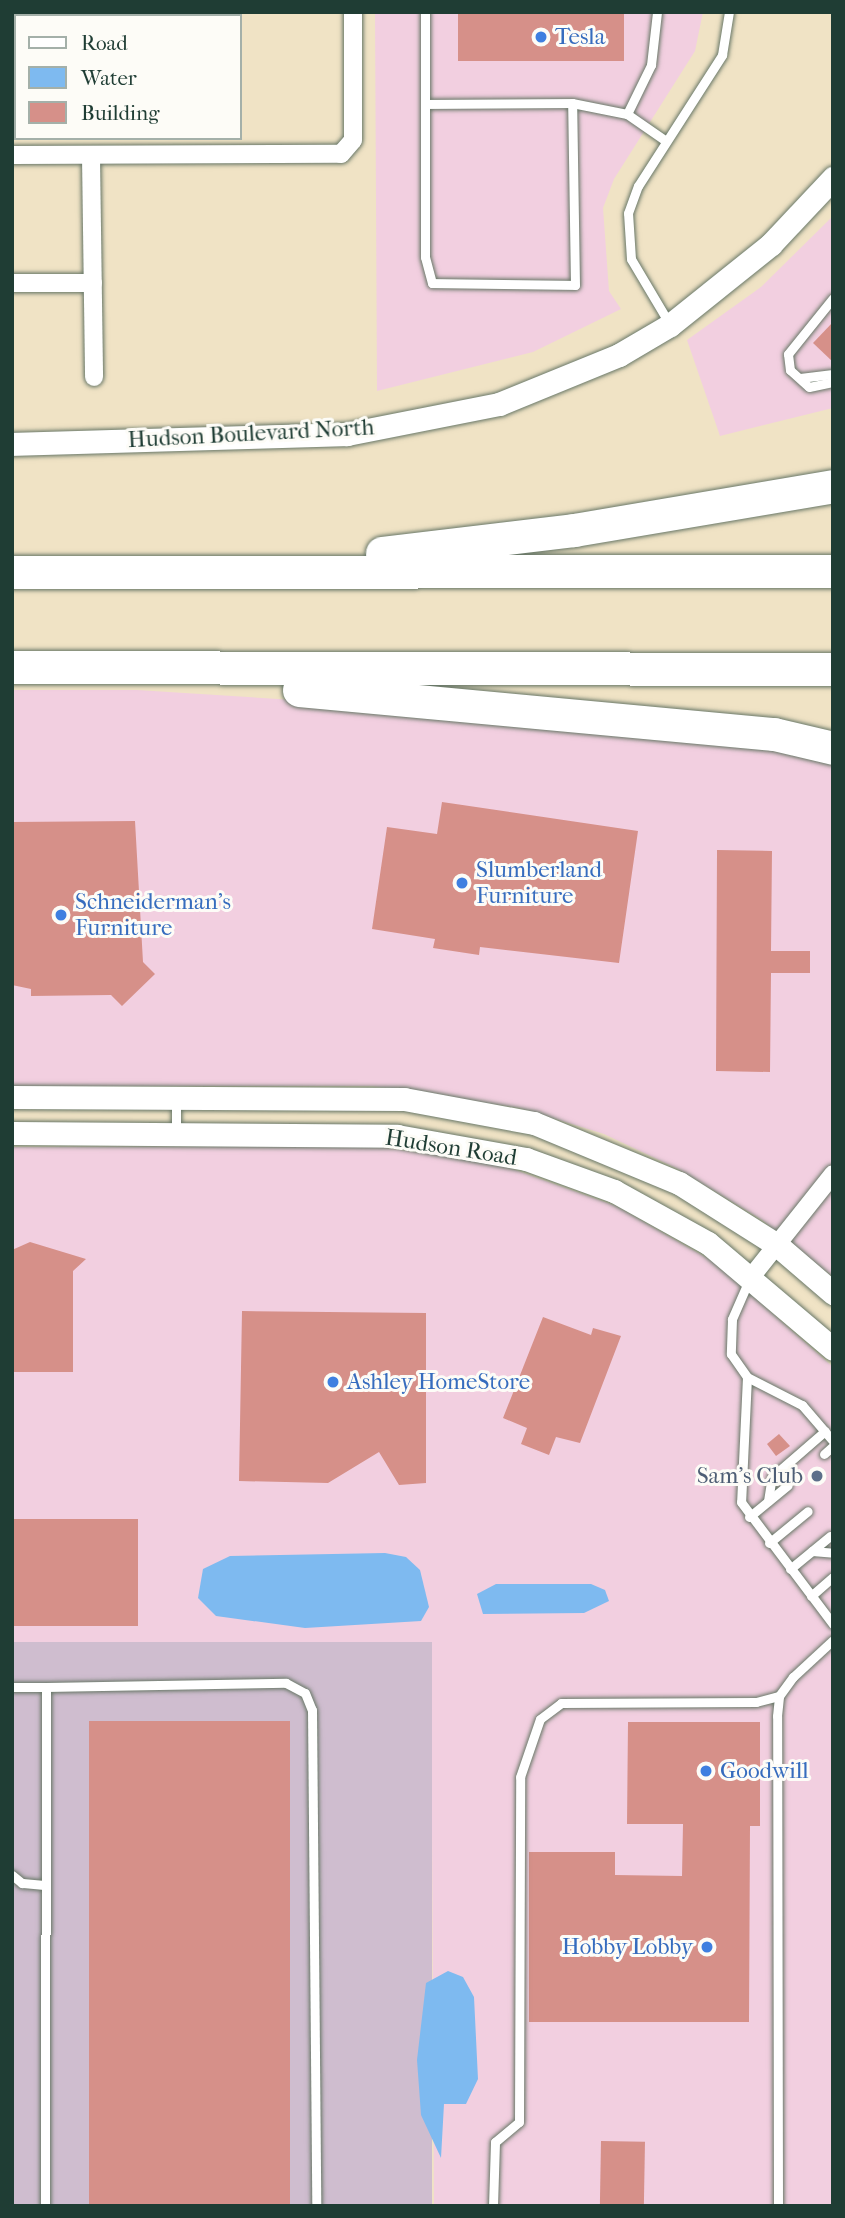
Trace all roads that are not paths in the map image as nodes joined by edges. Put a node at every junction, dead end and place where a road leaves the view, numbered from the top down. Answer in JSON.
{"nodes":[{"id":1,"x":353,"y":12,"type":"edge"},
{"id":2,"x":425,"y":12,"type":"edge"},
{"id":3,"x":657,"y":12,"type":"edge"},
{"id":4,"x":729,"y":12,"type":"edge"},
{"id":5,"x":572,"y":103,"type":"junction"},
{"id":6,"x":425,"y":104,"type":"junction"},
{"id":7,"x":627,"y":114,"type":"junction"},
{"id":8,"x":666,"y":141,"type":"junction"},
{"id":9,"x":12,"y":155,"type":"edge"},
{"id":10,"x":91,"y":157,"type":"junction"},
{"id":11,"x":833,"y":178,"type":"edge"},
{"id":12,"x":12,"y":283,"type":"edge"},
{"id":13,"x":93,"y":283,"type":"junction"},
{"id":14,"x":833,"y":298,"type":"edge"},
{"id":15,"x":670,"y":325,"type":"junction"},
{"id":16,"x":833,"y":374,"type":"edge"},
{"id":17,"x":795,"y":376,"type":"junction"},
{"id":18,"x":94,"y":377,"type":"dead end"},
{"id":19,"x":833,"y":382,"type":"edge"},
{"id":20,"x":12,"y":444,"type":"edge"},
{"id":21,"x":833,"y":486,"type":"edge"},
{"id":22,"x":232,"y":571,"type":"junction"},
{"id":23,"x":833,"y":571,"type":"edge"},
{"id":24,"x":12,"y":572,"type":"edge"},
{"id":25,"x":12,"y":667,"type":"edge"},
{"id":26,"x":130,"y":668,"type":"junction"},
{"id":27,"x":833,"y":669,"type":"edge"},
{"id":28,"x":833,"y":748,"type":"edge"},
{"id":29,"x":176,"y":1096,"type":"junction"},
{"id":30,"x":12,"y":1097,"type":"edge"},
{"id":31,"x":12,"y":1133,"type":"edge"},
{"id":32,"x":176,"y":1133,"type":"junction"},
{"id":33,"x":833,"y":1174,"type":"edge"},
{"id":34,"x":777,"y":1245,"type":"junction"},
{"id":35,"x":752,"y":1276,"type":"junction"},
{"id":36,"x":833,"y":1293,"type":"edge"},
{"id":37,"x":833,"y":1349,"type":"edge"},
{"id":38,"x":747,"y":1377,"type":"junction"},
{"id":39,"x":825,"y":1432,"type":"junction"},
{"id":40,"x":833,"y":1443,"type":"edge"},
{"id":41,"x":824,"y":1454,"type":"dead end"},
{"id":42,"x":788,"y":1485,"type":"dead end"},
{"id":43,"x":768,"y":1501,"type":"junction"},
{"id":44,"x":808,"y":1510,"type":"dead end"},
{"id":45,"x":749,"y":1517,"type":"junction"},
{"id":46,"x":830,"y":1536,"type":"dead end"},
{"id":47,"x":769,"y":1542,"type":"junction"},
{"id":48,"x":812,"y":1551,"type":"junction"},
{"id":49,"x":833,"y":1553,"type":"edge"},
{"id":50,"x":790,"y":1569,"type":"junction"},
{"id":51,"x":833,"y":1577,"type":"edge"},
{"id":52,"x":811,"y":1596,"type":"junction"},
{"id":53,"x":833,"y":1624,"type":"edge"},
{"id":54,"x":833,"y":1640,"type":"edge"},
{"id":55,"x":12,"y":1687,"type":"edge"},
{"id":56,"x":46,"y":1687,"type":"junction"},
{"id":57,"x":779,"y":1696,"type":"junction"},
{"id":58,"x":12,"y":1875,"type":"edge"},
{"id":59,"x":46,"y":1885,"type":"junction"},
{"id":60,"x":45,"y":2206,"type":"edge"},
{"id":61,"x":316,"y":2206,"type":"edge"},
{"id":62,"x":493,"y":2206,"type":"edge"},
{"id":63,"x":778,"y":2206,"type":"edge"}],
"edges":[{"from":1,"to":10,"type":"street"},
{"from":2,"to":6,"type":"lane"},
{"from":3,"to":7,"type":"lane"},
{"from":4,"to":8,"type":"lane"},
{"from":5,"to":6,"type":"lane"},
{"from":5,"to":6,"type":"lane"},
{"from":5,"to":7,"type":"lane"},
{"from":7,"to":8,"type":"lane"},
{"from":8,"to":15,"type":"lane"},
{"from":9,"to":10,"type":"street"},
{"from":10,"to":13,"type":"street"},
{"from":11,"to":15,"type":"street","name":"Hudson Boulevard North"},
{"from":12,"to":13,"type":"street"},
{"from":13,"to":18,"type":"street"},
{"from":14,"to":17,"type":"lane"},
{"from":15,"to":20,"type":"street","name":"Hudson Boulevard North"},
{"from":16,"to":17,"type":"lane"},
{"from":17,"to":19,"type":"lane"},
{"from":21,"to":22,"type":"highway"},
{"from":22,"to":23,"type":"highway"},
{"from":22,"to":24,"type":"highway"},
{"from":25,"to":26,"type":"highway"},
{"from":26,"to":27,"type":"highway"},
{"from":26,"to":28,"type":"highway"},
{"from":29,"to":30,"type":"street","name":"Hudson Road"},
{"from":29,"to":32,"type":"lane"},
{"from":29,"to":34,"type":"street","name":"Hudson Road"},
{"from":31,"to":32,"type":"street","name":"Hudson Road"},
{"from":32,"to":35,"type":"street","name":"Hudson Road"},
{"from":33,"to":34,"type":"street"},
{"from":34,"to":35,"type":"street"},
{"from":34,"to":36,"type":"street","name":"Hudson Road"},
{"from":35,"to":37,"type":"street","name":"Hudson Road"},
{"from":35,"to":38,"type":"lane"},
{"from":38,"to":39,"type":"lane"},
{"from":38,"to":45,"type":"lane"},
{"from":39,"to":40,"type":"lane"},
{"from":39,"to":43,"type":"lane"},
{"from":40,"to":41,"type":"lane"},
{"from":42,"to":43,"type":"lane"},
{"from":43,"to":45,"type":"lane"},
{"from":44,"to":47,"type":"lane"},
{"from":45,"to":47,"type":"lane"},
{"from":46,"to":48,"type":"lane"},
{"from":47,"to":50,"type":"lane"},
{"from":48,"to":49,"type":"lane"},
{"from":48,"to":50,"type":"lane"},
{"from":50,"to":52,"type":"lane"},
{"from":51,"to":52,"type":"lane"},
{"from":52,"to":53,"type":"lane"},
{"from":54,"to":57,"type":"lane"},
{"from":55,"to":56,"type":"lane"},
{"from":56,"to":59,"type":"lane"},
{"from":56,"to":61,"type":"lane"},
{"from":57,"to":62,"type":"lane"},
{"from":57,"to":63,"type":"lane"},
{"from":58,"to":59,"type":"lane"},
{"from":59,"to":60,"type":"lane"}]}
